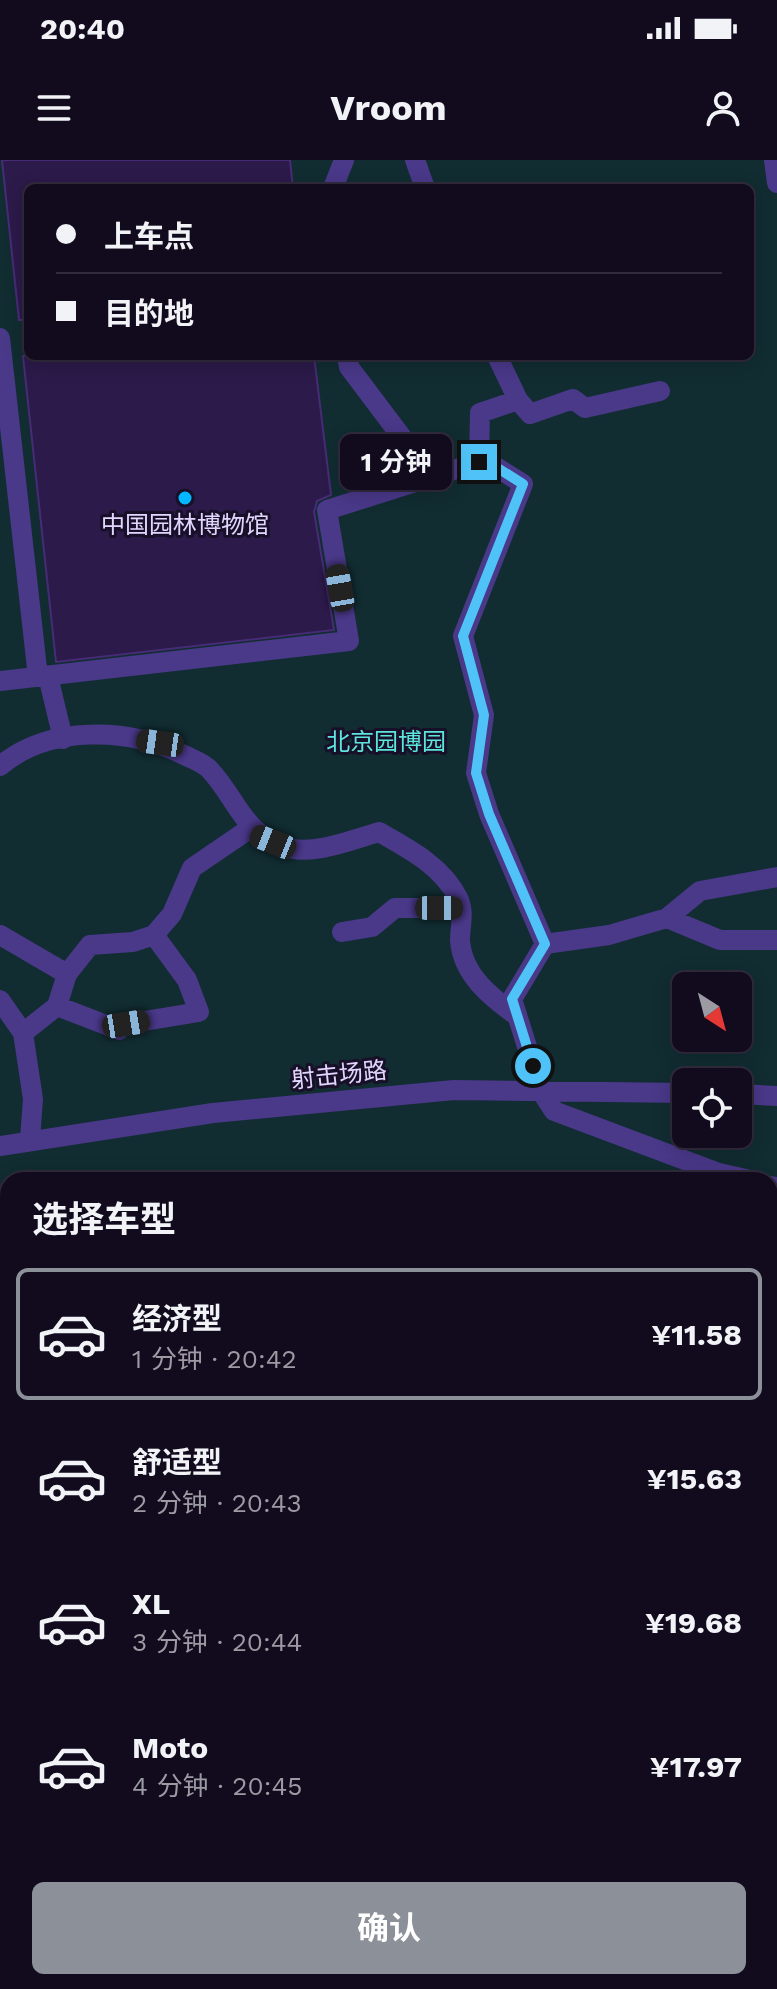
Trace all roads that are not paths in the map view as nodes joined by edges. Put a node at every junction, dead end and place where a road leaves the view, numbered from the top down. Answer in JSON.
{"nodes":[{"id":1,"x":344,"y":160,"type":"edge"},
{"id":2,"x":415,"y":160,"type":"edge"},
{"id":3,"x":774,"y":160,"type":"edge"},
{"id":4,"x":777,"y":183,"type":"edge"},
{"id":5,"x":335,"y":184,"type":"edge"},
{"id":6,"x":424,"y":184,"type":"edge"},
{"id":7,"x":0,"y":338,"type":"edge"},
{"id":8,"x":348,"y":360,"type":"edge"},
{"id":9,"x":499,"y":360,"type":"edge"},
{"id":10,"x":660,"y":391,"type":"dead end"},
{"id":11,"x":518,"y":400,"type":"junction"},
{"id":12,"x":6,"y":453,"type":"edge"},
{"id":13,"x":479,"y":462,"type":"junction"},
{"id":14,"x":418,"y":481,"type":"junction"},
{"id":15,"x":43,"y":676,"type":"junction"},
{"id":16,"x":0,"y":681,"type":"edge"},
{"id":17,"x":63,"y":739,"type":"junction"},
{"id":18,"x":0,"y":766,"type":"edge"},
{"id":19,"x":252,"y":827,"type":"junction"},
{"id":20,"x":777,"y":877,"type":"edge"},
{"id":21,"x":461,"y":908,"type":"junction"},
{"id":22,"x":667,"y":918,"type":"junction"},
{"id":23,"x":342,"y":932,"type":"dead end"},
{"id":24,"x":0,"y":935,"type":"edge"},
{"id":25,"x":154,"y":935,"type":"junction"},
{"id":26,"x":777,"y":940,"type":"edge"},
{"id":27,"x":545,"y":944,"type":"junction"},
{"id":28,"x":67,"y":974,"type":"junction"},
{"id":29,"x":0,"y":1000,"type":"edge"},
{"id":30,"x":57,"y":1006,"type":"junction"},
{"id":31,"x":517,"y":1016,"type":"junction"},
{"id":32,"x":23,"y":1033,"type":"junction"},
{"id":33,"x":541,"y":1091,"type":"junction"},
{"id":34,"x":672,"y":1093,"type":"edge"},
{"id":35,"x":752,"y":1095,"type":"edge"},
{"id":36,"x":777,"y":1096,"type":"edge"},
{"id":37,"x":30,"y":1139,"type":"junction"},
{"id":38,"x":0,"y":1146,"type":"edge"},
{"id":39,"x":716,"y":1172,"type":"edge"}],
"edges":[{"from":1,"to":5,"type":"street"},
{"from":2,"to":6,"type":"street"},
{"from":3,"to":4,"type":"street"},
{"from":7,"to":12,"type":"street"},
{"from":8,"to":14,"type":"street"},
{"from":9,"to":11,"type":"street"},
{"from":10,"to":11,"type":"street"},
{"from":11,"to":13,"type":"street"},
{"from":12,"to":15,"type":"street"},
{"from":13,"to":14,"type":"street"},
{"from":13,"to":27,"type":"street"},
{"from":14,"to":15,"type":"street"},
{"from":15,"to":16,"type":"street"},
{"from":15,"to":17,"type":"street"},
{"from":17,"to":18,"type":"street"},
{"from":17,"to":19,"type":"street"},
{"from":19,"to":21,"type":"street"},
{"from":19,"to":25,"type":"street"},
{"from":20,"to":22,"type":"street"},
{"from":21,"to":23,"type":"street"},
{"from":21,"to":31,"type":"street"},
{"from":22,"to":26,"type":"street"},
{"from":22,"to":27,"type":"street"},
{"from":24,"to":28,"type":"street"},
{"from":25,"to":28,"type":"street"},
{"from":25,"to":30,"type":"street"},
{"from":27,"to":31,"type":"street"},
{"from":28,"to":30,"type":"street"},
{"from":29,"to":32,"type":"street"},
{"from":30,"to":32,"type":"street"},
{"from":31,"to":33,"type":"street"},
{"from":32,"to":37,"type":"street"},
{"from":33,"to":34,"type":"street","name":"射击场路"},
{"from":33,"to":37,"type":"street","name":"射击场路"},
{"from":33,"to":39,"type":"street"},
{"from":35,"to":36,"type":"street"},
{"from":37,"to":38,"type":"street","name":"射击场路"}]}
